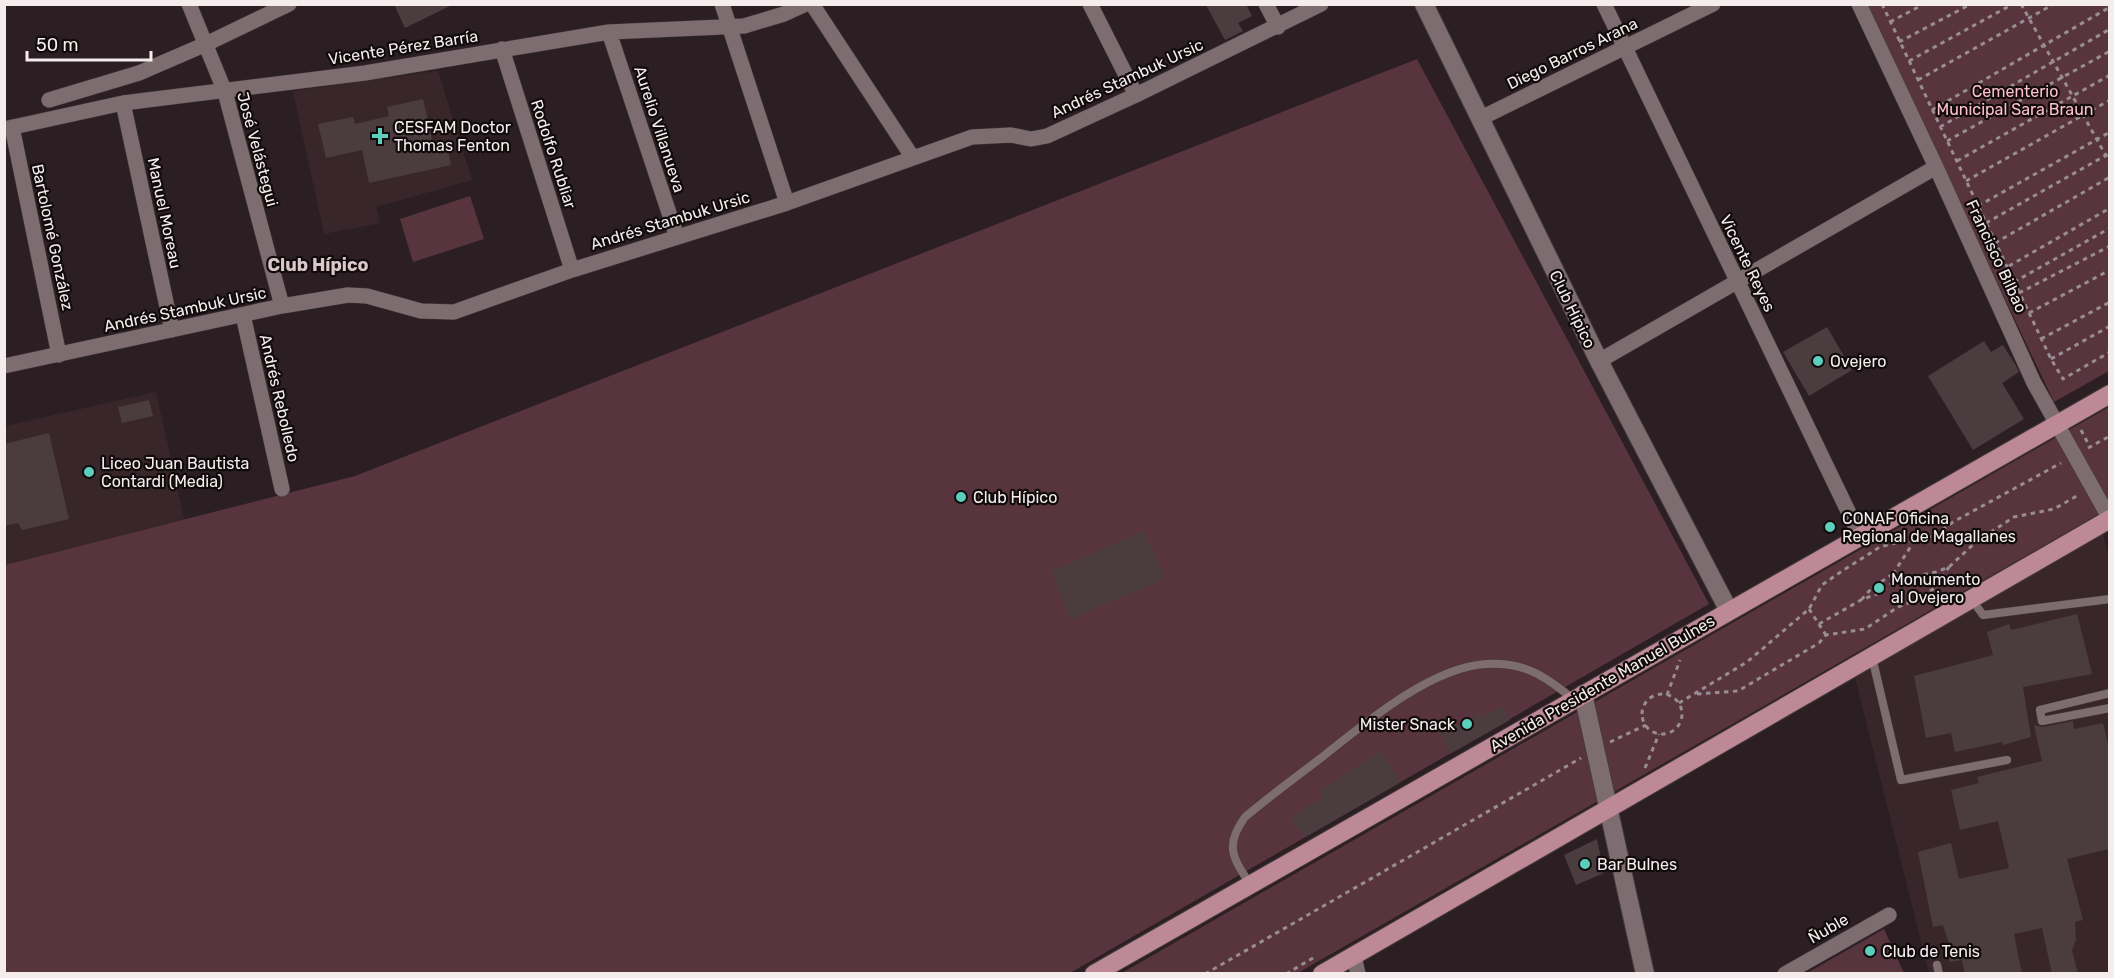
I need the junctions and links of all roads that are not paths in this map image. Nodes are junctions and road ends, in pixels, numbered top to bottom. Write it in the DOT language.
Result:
graph roads {
  1 [pos="189,4"];
  2 [pos="289,4"];
  3 [pos="722,4"];
  4 [pos="806,4"];
  5 [pos="812,4"];
  6 [pos="1090,4"];
  7 [pos="1266,4"];
  8 [pos="1321,4"];
  9 [pos="1424,4"];
  10 [pos="1604,4"];
  11 [pos="1713,4"];
  12 [pos="1859,4"];
  13 [pos="728,26"];
  14 [pos="1278,27"];
  15 [pos="609,32"];
  16 [pos="206,44"];
  17 [pos="1624,48"];
  18 [pos="502,49"];
  19 [pos="225,92"];
  20 [pos="1136,95"];
  21 [pos="49,100"];
  22 [pos="123,103"];
  23 [pos="1479,119"];
  24 [pos="8,128"];
  25 [pos="913,158"];
  26 [pos="1936,167"];
  27 [pos="787,203"];
  28 [pos="677,237"];
  29 [pos="572,270"];
  30 [pos="1737,281"];
  31 [pos="282,306"];
  32 [pos="243,315"];
  33 [pos="172,330"];
  34 [pos="58,355"];
  35 [pos="1599,361"];
  36 [pos="4,366"];
  37 [pos="2109,394"];
  38 [pos="2056,424"];
  39 [pos="282,489"];
  40 [pos="2109,519"];
  41 [pos="1860,536"];
  42 [pos="1972,598"];
  43 [pos="2109,598"];
  44 [pos="1729,610"];
  45 [pos="1872,656"];
  46 [pos="2109,693"];
  47 [pos="1579,697"];
  48 [pos="2109,708"];
  49 [pos="2007,760"];
  50 [pos="1609,808"];
  51 [pos="1250,884"];
  52 [pos="1889,915"];
  53 [pos="1356,964"];
  54 [pos="1094,974"];
  55 [pos="1322,974"];
  56 [pos="1645,974"];
  57 [pos="1785,974"];
  1 -- 16 [label="street, José Velástegui"];
  2 -- 16 [label="street"];
  3 -- 13 [label="street"];
  4 -- 13 [label="street, Vicente Pérez Barría"];
  5 -- 25 [label="street"];
  6 -- 20 [label="street"];
  7 -- 14 [label="street"];
  8 -- 14 [label="street, Andrés Stambuk Ursic"];
  9 -- 23 [label="street, Club Hípico"];
  10 -- 17 [label="street, Vicente Reyes"];
  11 -- 17 [label="street, Diego Barros Arana"];
  12 -- 26 [label="street, Francisco Bilbao"];
  13 -- 15 [label="street, Vicente Pérez Barría"];
  13 -- 27 [label="street"];
  14 -- 20 [label="street, Andrés Stambuk Ursic"];
  15 -- 18 [label="street, Vicente Pérez Barría"];
  15 -- 28 [label="street, Aurelio Villanueva"];
  16 -- 19 [label="street, José Velástegui"];
  16 -- 21 [label="street"];
  17 -- 23 [label="street, Diego Barros Arana"];
  17 -- 30 [label="street, Vicente Reyes"];
  18 -- 19 [label="street, Vicente Pérez Barría"];
  18 -- 29 [label="street, Rodolfo Rubliar"];
  19 -- 22 [label="street, Vicente Pérez Barría"];
  19 -- 31 [label="street, José Velástegui"];
  20 -- 25 [label="street, Andrés Stambuk Ursic"];
  22 -- 24 [label="street, Vicente Pérez Barría"];
  22 -- 33 [label="street, Manuel Moreau"];
  23 -- 35 [label="street, Club Hípico"];
  24 -- 34 [label="street, Bartolomé González"];
  25 -- 27 [label="street, Andrés Stambuk Ursic"];
  26 -- 30 [label="street"];
  26 -- 38 [label="street, Francisco Bilbao"];
  27 -- 28 [label="street, Andrés Stambuk Ursic"];
  28 -- 29 [label="street, Andrés Stambuk Ursic"];
  29 -- 31 [label="street, Andrés Stambuk Ursic"];
  30 -- 35 [label="street"];
  30 -- 41 [label="street, Vicente Reyes"];
  31 -- 32 [label="street, Andrés Stambuk Ursic"];
  32 -- 33 [label="street, Andrés Stambuk Ursic"];
  32 -- 39 [label="street, Andrés Rebolledo"];
  33 -- 34 [label="street, Andrés Stambuk Ursic"];
  34 -- 36 [label="street, Andrés Stambuk Ursic"];
  35 -- 44 [label="street, Club Hípico"];
  37 -- 38 [label="main road, Avenida Presidente Manuel Bulnes"];
  38 -- 40 [label="street, Francisco Bilbao"];
  38 -- 41 [label="main road, Avenida Presidente Manuel Bulnes"];
  40 -- 42 [label="main road"];
  41 -- 44 [label="main road, Avenida Presidente Manuel Bulnes"];
  42 -- 43 [label="lane"];
  42 -- 45 [label="main road"];
  44 -- 47 [label="main road, Avenida Presidente Manuel Bulnes"];
  45 -- 49 [label="lane"];
  45 -- 50 [label="main road"];
  46 -- 48 [label="lane"];
  47 -- 50 [label="street"];
  47 -- 51 [label="main road, Avenida Presidente Manuel Bulnes"];
  47 -- 51 [label="lane"];
  50 -- 53 [label="main road"];
  50 -- 56 [label="street"];
  51 -- 54 [label="main road, Avenida Presidente Manuel Bulnes"];
  52 -- 57 [label="street, Ñuble"];
  53 -- 55 [label="main road"];
}
